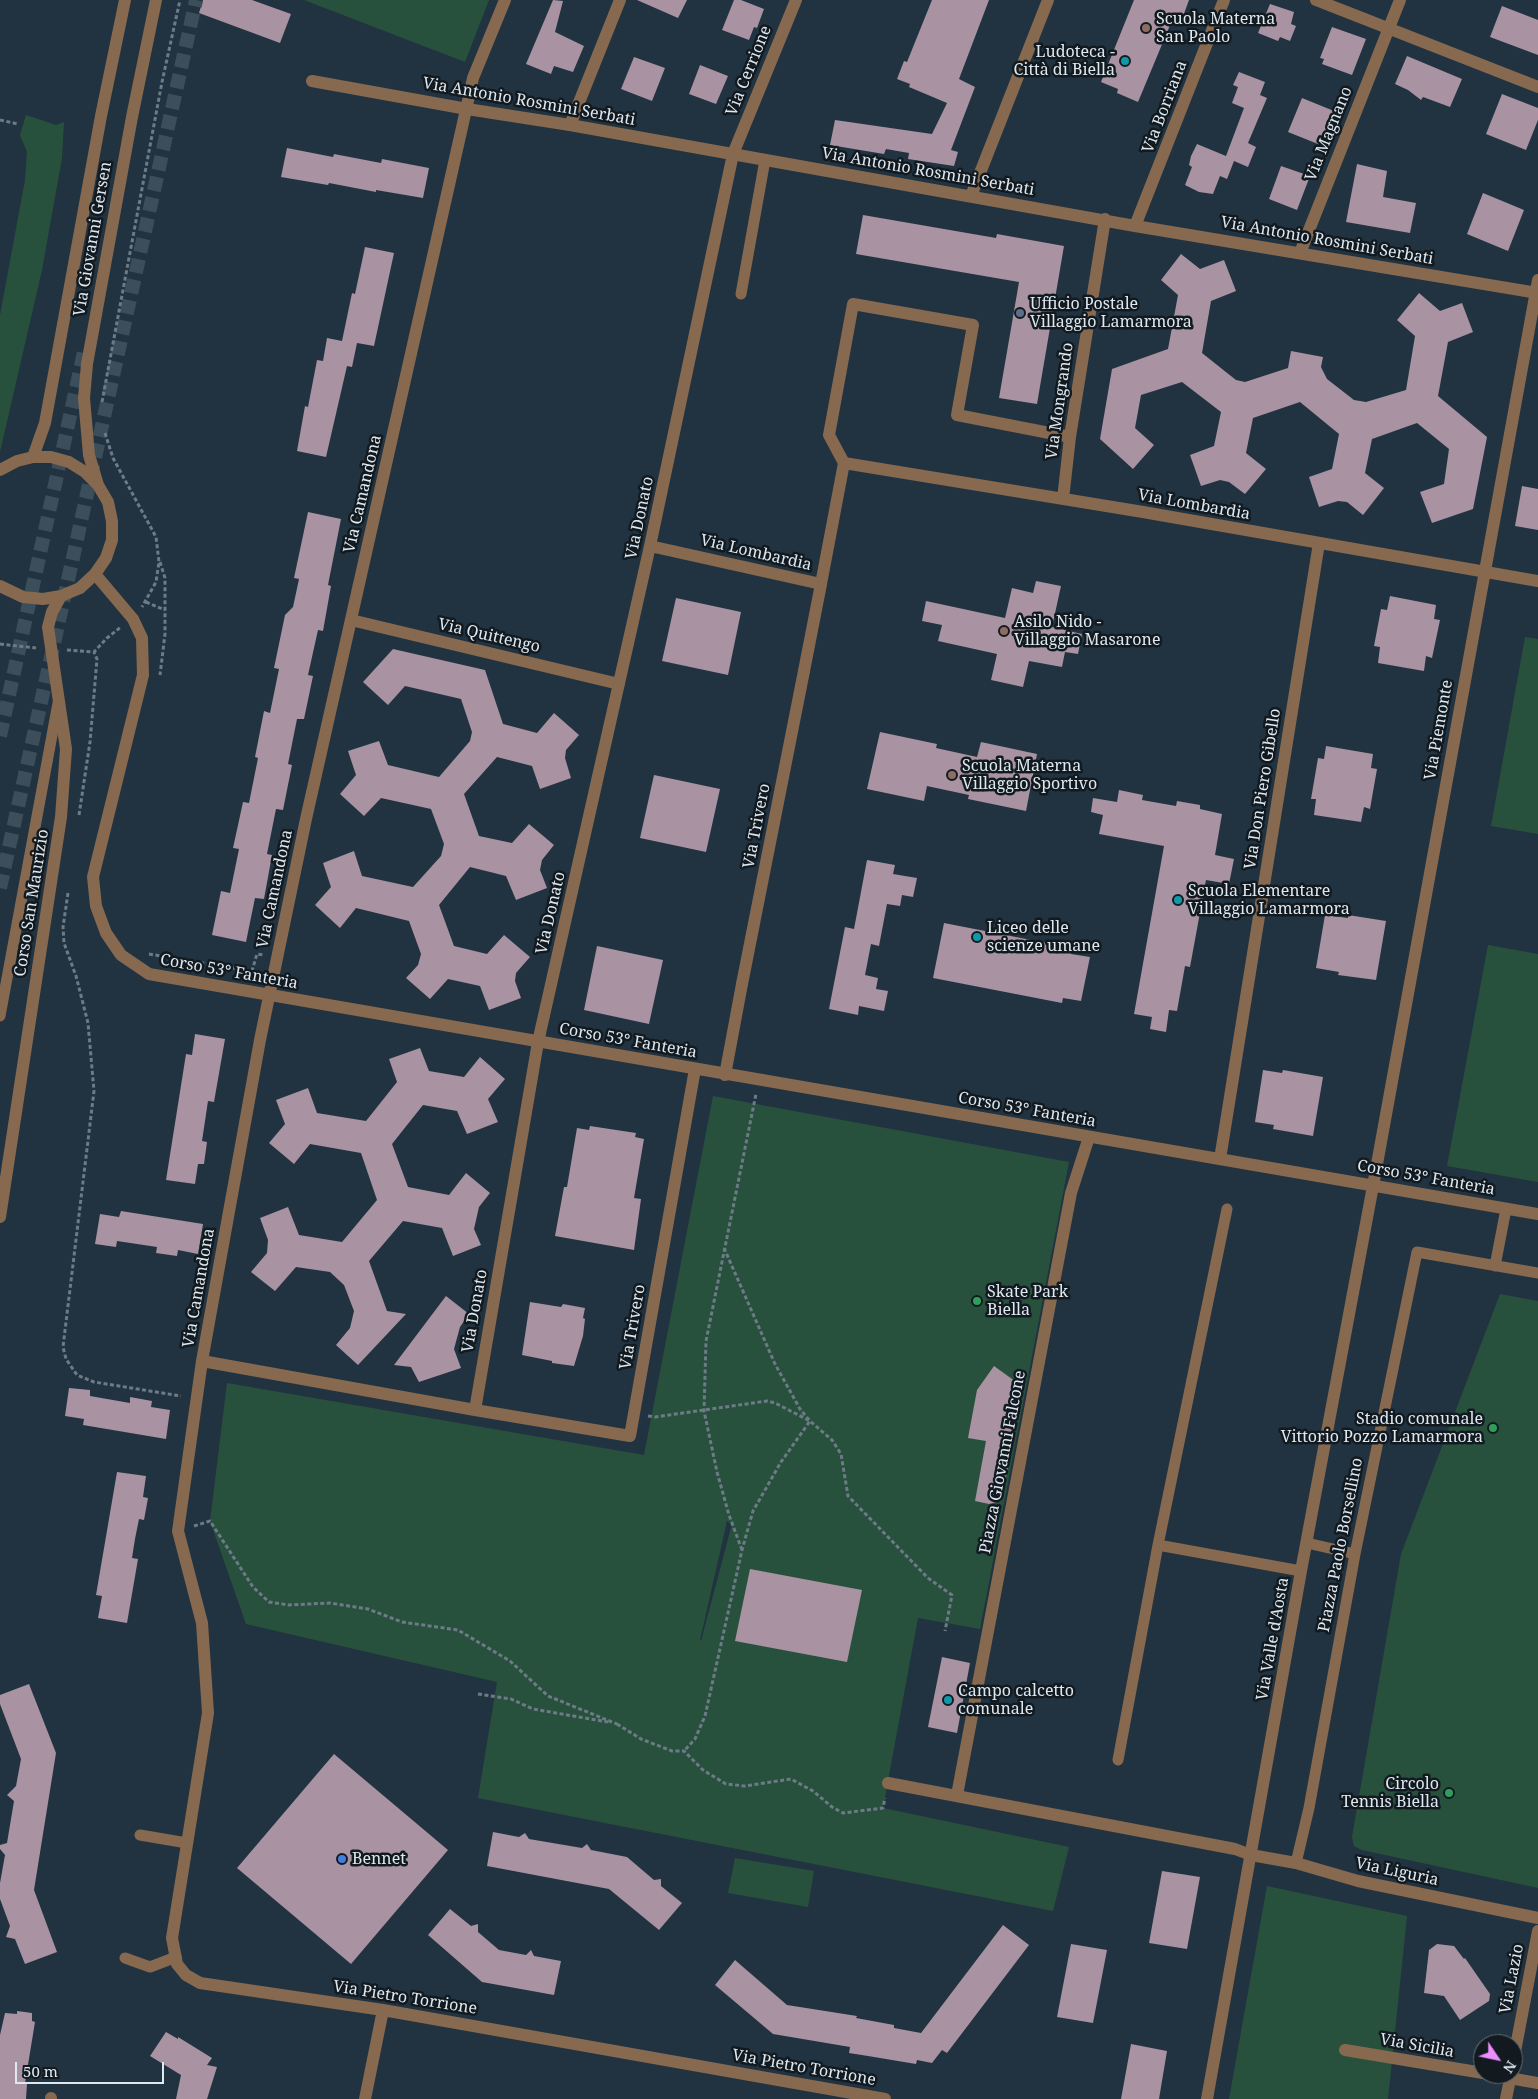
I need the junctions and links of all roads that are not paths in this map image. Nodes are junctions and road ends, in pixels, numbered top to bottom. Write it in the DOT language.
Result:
graph roads {
  1 [pos="126,0"];
  2 [pos="156,0"];
  3 [pos="505,0"];
  4 [pos="620,0"];
  5 [pos="796,0"];
  6 [pos="1048,0"];
  7 [pos="1224,0"];
  8 [pos="1316,0"];
  9 [pos="1400,0"];
  10 [pos="1389,28"];
  11 [pos="312,81"];
  12 [pos="1538,88"];
  13 [pos="467,109"];
  14 [pos="570,125"];
  15 [pos="733,154"];
  16 [pos="765,160"];
  17 [pos="971,196"];
  18 [pos="1104,219"];
  19 [pos="1136,226"];
  20 [pos="1300,253"];
  21 [pos="1537,289"];
  22 [pos="741,294"];
  23 [pos="1070,437"];
  24 [pos="33,457"];
  25 [pos="844,463"];
  26 [pos="0,470"];
  27 [pos="98,485"];
  28 [pos="1063,499"];
  29 [pos="1319,543"];
  30 [pos="650,546"];
  31 [pos="1484,572"];
  32 [pos="96,574"];
  33 [pos="1538,581"];
  34 [pos="821,584"];
  35 [pos="0,586"];
  36 [pos="62,596"];
  37 [pos="351,620"];
  38 [pos="619,684"];
  39 [pos="59,696"];
  40 [pos="269,996"];
  41 [pos="0,1016"];
  42 [pos="538,1042"];
  43 [pos="695,1069"];
  44 [pos="725,1074"];
  45 [pos="1089,1137"];
  46 [pos="1220,1159"];
  47 [pos="1373,1186"];
  48 [pos="1227,1209"];
  49 [pos="1506,1209"];
  50 [pos="1538,1214"];
  51 [pos="0,1217"];
  52 [pos="1495,1266"];
  53 [pos="1538,1273"];
  54 [pos="202,1360"];
  55 [pos="475,1410"];
  56 [pos="1306,1543"];
  57 [pos="1158,1545"];
  58 [pos="1355,1554"];
  59 [pos="1301,1571"];
  60 [pos="208,1713"];
  61 [pos="1118,1760"];
  62 [pos="888,1783"];
  63 [pos="957,1795"];
  64 [pos="140,1836"];
  65 [pos="187,1843"];
  66 [pos="1251,1854"];
  67 [pos="1296,1863"];
  68 [pos="1538,1918"];
  69 [pos="1538,1931"];
  70 [pos="176,1957"];
  71 [pos="125,1958"];
  72 [pos="383,2010"];
  73 [pos="1518,2034"];
  74 [pos="1345,2050"];
  75 [pos="1473,2071"];
  76 [pos="1523,2079"];
  77 [pos="1538,2082"];
  78 [pos="1509,2084"];
  79 [pos="365,2099"];
  80 [pos="885,2099"];
  81 [pos="1207,2099"];
  82 [pos="1506,2099"];
  1 -- 24 [label="street, Via Giovanni Gersen"];
  2 -- 27 [label="street, Via Giovanni Gersen"];
  3 -- 13 [label="street, Via Camandona"];
  4 -- 14 [label="street"];
  5 -- 15 [label="street, Via Cerrione"];
  6 -- 17 [label="street"];
  7 -- 19 [label="street, Via Borriana"];
  8 -- 10 [label="street"];
  9 -- 10 [label="street, Via Magnano"];
  10 -- 12 [label="street"];
  10 -- 20 [label="street, Via Magnano"];
  11 -- 13 [label="street, Via Antonio Rosmini Serbati"];
  13 -- 14 [label="street, Via Antonio Rosmini Serbati"];
  13 -- 37 [label="street, Via Camandona"];
  14 -- 15 [label="street, Via Antonio Rosmini Serbati"];
  15 -- 16 [label="street, Via Antonio Rosmini Serbati"];
  15 -- 30 [label="street, Via Donato"];
  16 -- 17 [label="street, Via Antonio Rosmini Serbati"];
  16 -- 22 [label="lane"];
  17 -- 18 [label="street, Via Antonio Rosmini Serbati"];
  18 -- 19 [label="street, Via Antonio Rosmini Serbati"];
  18 -- 23 [label="street, Via Mongrando"];
  19 -- 20 [label="street, Via Antonio Rosmini Serbati"];
  20 -- 21 [label="street, Via Antonio Rosmini Serbati"];
  21 -- 31 [label="street, Via Piemonte"];
  23 -- 25 [label="street"];
  23 -- 28 [label="street, Via Mongrando"];
  24 -- 26 [label="street"];
  24 -- 27 [label="street"];
  25 -- 28 [label="street, Via Lombardia"];
  25 -- 34 [label="street, Via Lombardia"];
  27 -- 32 [label="street"];
  28 -- 29 [label="street, Via Lombardia"];
  29 -- 31 [label="street, Via Lombardia"];
  29 -- 46 [label="street, Via Don Piero Gibello"];
  30 -- 34 [label="street, Via Lombardia"];
  30 -- 38 [label="street, Via Donato"];
  31 -- 33 [label="street, Via Lombardia"];
  31 -- 47 [label="street, Via Piemonte"];
  32 -- 36 [label="street"];
  32 -- 40 [label="street, Corso 53° Fanteria"];
  34 -- 44 [label="street, Via Trivero"];
  35 -- 36 [label="street"];
  36 -- 39 [label="street, Corso San Maurizio"];
  37 -- 38 [label="street, Via Quittengo"];
  37 -- 40 [label="street, Via Camandona"];
  38 -- 42 [label="street, Via Donato"];
  39 -- 41 [label="lane"];
  39 -- 51 [label="street, Corso San Maurizio"];
  40 -- 42 [label="street, Corso 53° Fanteria"];
  40 -- 54 [label="street, Via Camandona"];
  42 -- 43 [label="street, Corso 53° Fanteria"];
  42 -- 55 [label="street, Via Donato"];
  43 -- 44 [label="street, Corso 53° Fanteria"];
  43 -- 55 [label="street, Via Trivero"];
  44 -- 45 [label="street, Corso 53° Fanteria"];
  45 -- 46 [label="street, Corso 53° Fanteria"];
  45 -- 63 [label="street, Piazza Giovanni Falcone"];
  46 -- 47 [label="street, Corso 53° Fanteria"];
  47 -- 49 [label="street, Corso 53° Fanteria"];
  47 -- 56 [label="street, Via Valle d'Aosta"];
  48 -- 57 [label="lane"];
  49 -- 50 [label="street, Corso 53° Fanteria"];
  49 -- 52 [label="lane"];
  52 -- 53 [label="lane, Piazza Paolo Borsellino"];
  52 -- 58 [label="lane, Piazza Paolo Borsellino"];
  54 -- 55 [label="street"];
  54 -- 60 [label="street, Via Camandona"];
  56 -- 58 [label="lane"];
  56 -- 59 [label="street, Via Valle d'Aosta"];
  57 -- 59 [label="lane"];
  57 -- 61 [label="lane"];
  58 -- 67 [label="lane, Piazza Paolo Borsellino"];
  59 -- 66 [label="street, Via Valle d'Aosta"];
  60 -- 65 [label="street, Via Pietro Torrione"];
  62 -- 63 [label="street"];
  63 -- 66 [label="street"];
  64 -- 65 [label="lane"];
  65 -- 70 [label="street, Via Pietro Torrione"];
  66 -- 67 [label="street, Via Liguria"];
  66 -- 81 [label="street, Via Valle d'Aosta"];
  67 -- 68 [label="street, Via Liguria"];
  69 -- 73 [label="street, Via Lazio"];
  70 -- 71 [label="lane"];
  70 -- 72 [label="street, Via Pietro Torrione"];
  72 -- 79 [label="street"];
  72 -- 80 [label="street, Via Pietro Torrione"];
  74 -- 75 [label="street, Via Sicilia"];
  76 -- 77 [label="street"];
  78 -- 82 [label="street"];
}
